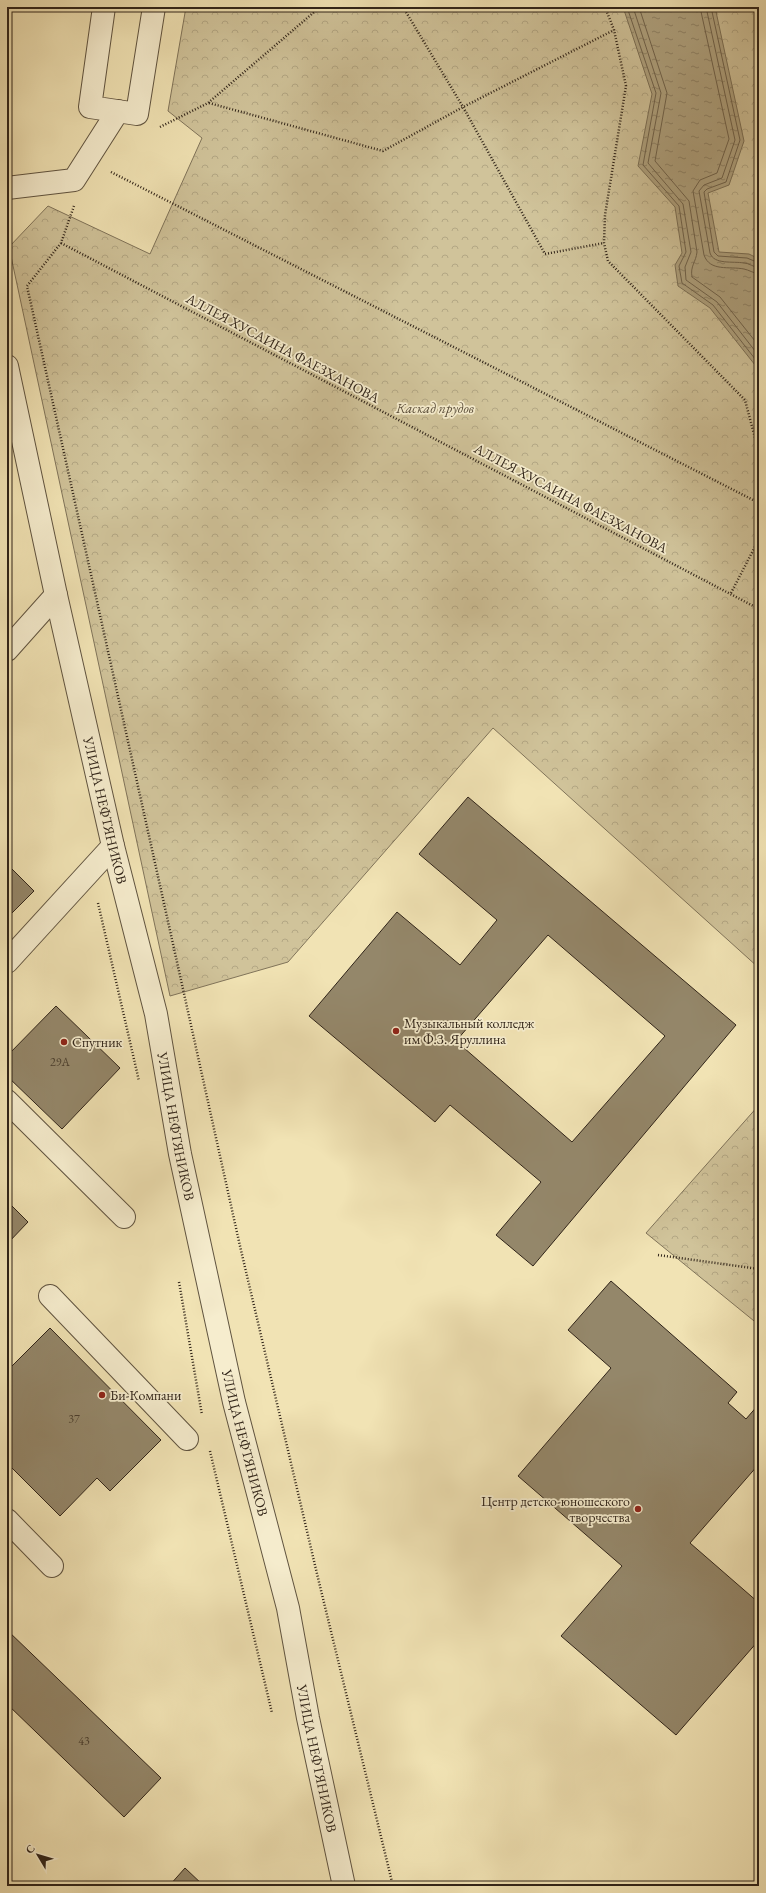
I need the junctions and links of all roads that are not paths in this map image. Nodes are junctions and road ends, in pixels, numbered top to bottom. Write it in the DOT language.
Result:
graph roads {
  1 [pos="104,7"];
  2 [pos="154,7"];
  3 [pos="118,112"];
  4 [pos="7,188"];
  5 [pos="7,366"];
  6 [pos="56,595"];
  7 [pos="7,650"];
  8 [pos="114,846"];
  9 [pos="7,962"];
  10 [pos="7,1101"];
  11 [pos="124,1217"];
  12 [pos="50,1296"];
  13 [pos="187,1439"];
  14 [pos="7,1520"];
  15 [pos="52,1566"];
  16 [pos="344,1886"];
  1 -- 3 [label="street"];
  2 -- 3 [label="street"];
  3 -- 4 [label="street"];
  5 -- 6 [label="street, УЛИЦА НЕФТЯНИКОВ"];
  6 -- 7 [label="street"];
  6 -- 8 [label="street, УЛИЦА НЕФТЯНИКОВ"];
  8 -- 9 [label="street"];
  8 -- 16 [label="street, УЛИЦА НЕФТЯНИКОВ"];
  10 -- 11 [label="street"];
  12 -- 13 [label="street"];
  14 -- 15 [label="street"];
}
